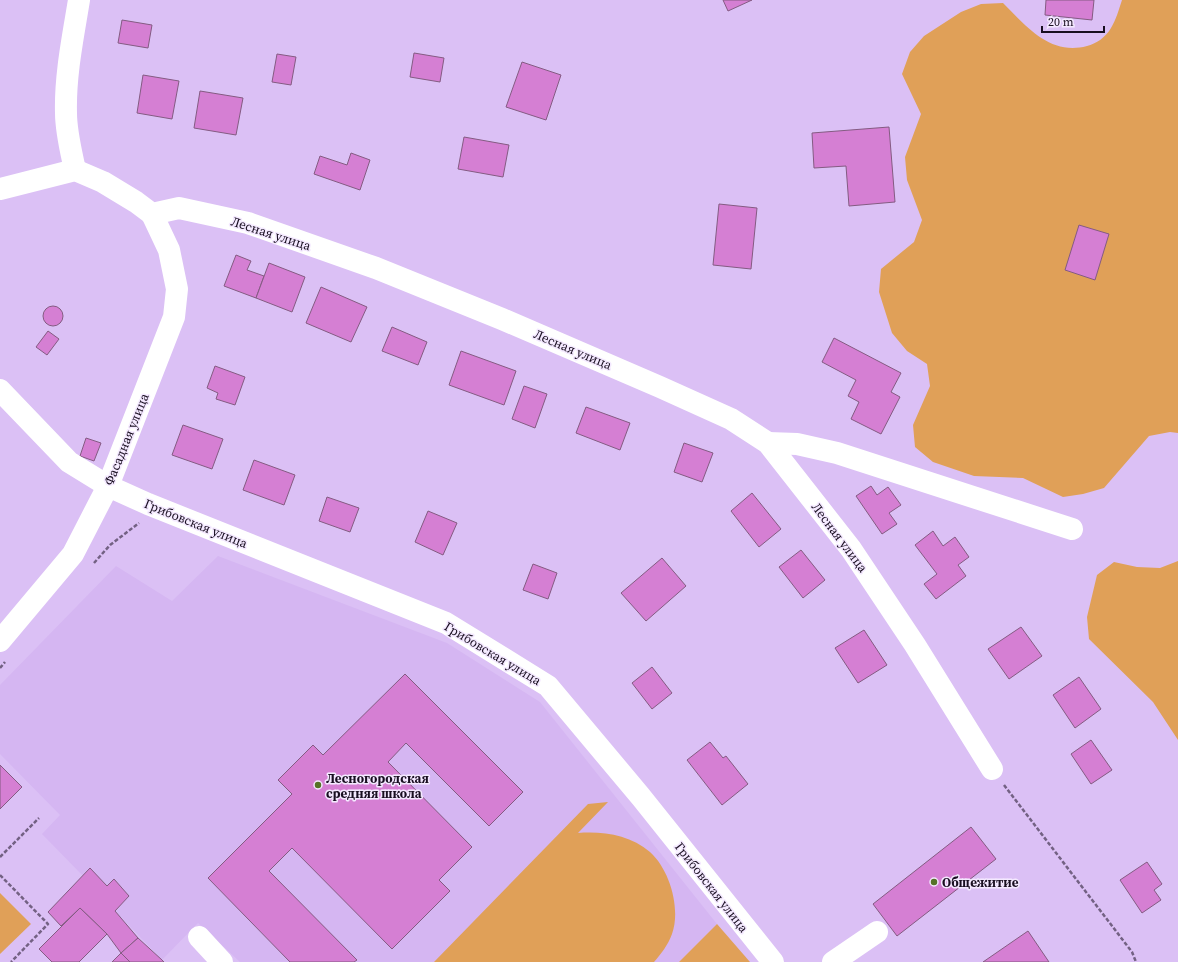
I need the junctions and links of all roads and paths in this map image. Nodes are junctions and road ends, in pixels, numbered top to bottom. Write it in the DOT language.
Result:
graph roads {
  1 [pos="79,0"];
  2 [pos="75,170"];
  3 [pos="0,189"];
  4 [pos="152,214"];
  5 [pos="0,390"];
  6 [pos="768,443"];
  7 [pos="108,486"];
  8 [pos="1072,529"];
  9 [pos="0,641"];
  10 [pos="992,769"];
  11 [pos="39,818"];
  12 [pos="0,857"];
  13 [pos="0,875"];
  14 [pos="877,932"];
  15 [pos="199,937"];
  16 [pos="11,962"];
  17 [pos="222,962"];
  18 [pos="773,962"];
  19 [pos="833,962"];
  20 [pos="1136,962"];
  1 -- 2 [label="street"];
  2 -- 3 [label="street"];
  2 -- 4 [label="street"];
  4 -- 6 [label="street, Лесная улица"];
  4 -- 7 [label="street, Фасадная улица"];
  5 -- 7 [label="street, Грибовская улица"];
  6 -- 8 [label="street"];
  6 -- 10 [label="street, Лесная улица"];
  7 -- 9 [label="street, Фасадная улица"];
  7 -- 18 [label="street, Грибовская улица"];
  10 -- 20 [label="path"];
  11 -- 12 [label="path"];
  13 -- 16 [label="path"];
  14 -- 19 [label="street"];
  15 -- 17 [label="street"];
}
